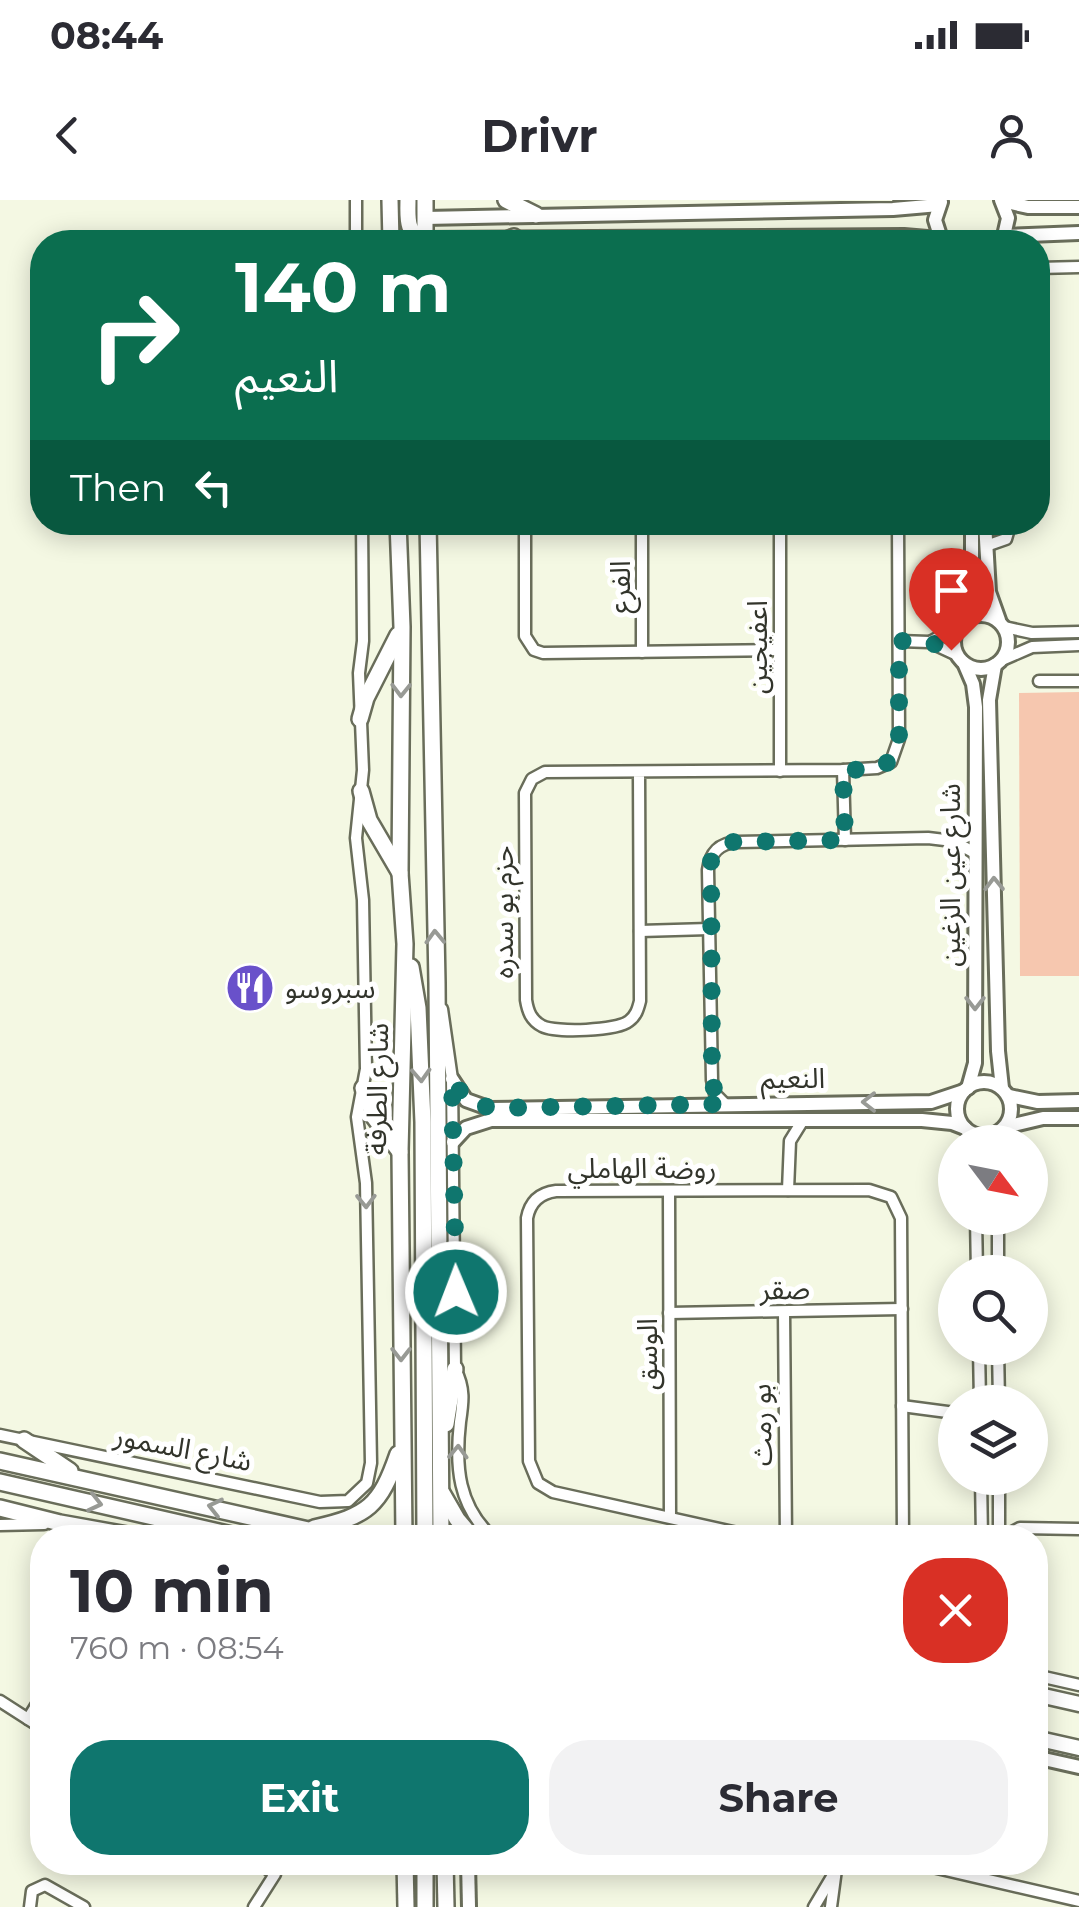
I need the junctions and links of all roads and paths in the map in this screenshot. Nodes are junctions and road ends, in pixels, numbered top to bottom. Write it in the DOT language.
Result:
graph roads {
  1 [pos="356,200"];
  2 [pos="390,200"];
  3 [pos="408,200"];
  4 [pos="425,200"];
  5 [pos="506,200"];
  6 [pos="1002,201"];
  7 [pos="941,202"];
  8 [pos="1054,204"];
  9 [pos="1079,207"];
  10 [pos="536,215"];
  11 [pos="417,219"];
  12 [pos="356,230"];
  13 [pos="391,230"];
  14 [pos="403,230"];
  15 [pos="414,230"];
  16 [pos="938,230"];
  17 [pos="1005,230"];
  18 [pos="1079,233"];
  19 [pos="1050,235"];
  20 [pos="1079,267"];
  21 [pos="1050,268"];
  22 [pos="362,535"];
  23 [pos="398,535"];
  24 [pos="427,535"];
  25 [pos="525,535"];
  26 [pos="642,535"];
  27 [pos="780,535"];
  28 [pos="898,535"];
  29 [pos="972,535"];
  30 [pos="986,535"];
  31 [pos="1007,535"];
  32 [pos="986,546"];
  33 [pos="1079,622"];
  34 [pos="963,623"];
  35 [pos="1002,624"];
  36 [pos="402,626"];
  37 [pos="1074,632"];
  38 [pos="899,641"];
  39 [pos="929,642"];
  40 [pos="1079,645"];
  41 [pos="780,650"];
  42 [pos="642,652"];
  43 [pos="961,659"];
  44 [pos="998,662"];
  45 [pos="1039,682"];
  46 [pos="1079,682"];
  47 [pos="360,719"];
  48 [pos="843,770"];
  49 [pos="780,771"];
  50 [pos="639,772"];
  51 [pos="362,791"];
  52 [pos="845,840"];
  53 [pos="975,853"];
  54 [pos="400,873"];
  55 [pos="709,929"];
  56 [pos="640,931"];
  57 [pos="405,944"];
  58 [pos="437,984"];
  59 [pos="452,1079"];
  60 [pos="364,1088"];
  61 [pos="966,1089"];
  62 [pos="1006,1092"];
  63 [pos="1079,1101"];
  64 [pos="725,1104"];
  65 [pos="1079,1118"];
  66 [pos="774,1120"];
  67 [pos="804,1120"];
  68 [pos="943,1125"];
  69 [pos="964,1125"];
  70 [pos="1006,1125"];
  71 [pos="1023,1125"];
  72 [pos="790,1141"];
  73 [pos="453,1142"];
  74 [pos="400,1152"];
  75 [pos="788,1190"];
  76 [pos="669,1192"];
  77 [pos="902,1309"];
  78 [pos="784,1312"];
  79 [pos="670,1314"];
  80 [pos="455,1369"];
  81 [pos="902,1406"];
  82 [pos="938,1410"];
  83 [pos="0,1435"];
  84 [pos="24,1440"];
  85 [pos="441,1443"];
  86 [pos="401,1445"];
  87 [pos="0,1461"];
  88 [pos="77,1476"];
  89 [pos="0,1482"];
  90 [pos="440,1489"];
  91 [pos="981,1495"];
  92 [pos="999,1495"];
  93 [pos="356,1497"];
  94 [pos="0,1508"];
  95 [pos="999,1516"];
  96 [pos="670,1517"];
  97 [pos="60,1523"];
  98 [pos="0,1525"];
  99 [pos="71,1525"];
  100 [pos="188,1525"];
  101 [pos="297,1525"];
  102 [pos="324,1525"];
  103 [pos="404,1525"];
  104 [pos="425,1525"];
  105 [pos="441,1525"];
  106 [pos="467,1525"];
  107 [pos="479,1525"];
  108 [pos="704,1525"];
  109 [pos="786,1525"];
  110 [pos="903,1525"];
  111 [pos="982,1525"];
  112 [pos="999,1525"];
  113 [pos="1015,1525"];
  114 [pos="1048,1528"];
  115 [pos="1079,1529"];
  116 [pos="1048,1678"];
  117 [pos="1079,1685"];
  118 [pos="1048,1697"];
  119 [pos="0,1701"];
  120 [pos="1079,1704"];
  121 [pos="30,1715"];
  122 [pos="28,1718"];
  123 [pos="1048,1741"];
  124 [pos="1079,1748"];
  125 [pos="1048,1760"];
  126 [pos="1079,1767"];
  127 [pos="273,1875"];
  128 [pos="405,1875"];
  129 [pos="425,1875"];
  130 [pos="445,1875"];
  131 [pos="468,1875"];
  132 [pos="832,1875"];
  133 [pos="836,1875"];
  134 [pos="968,1875"];
  135 [pos="1079,1900"];
  136 [pos="30,1907"];
  137 [pos="84,1907"];
  138 [pos="254,1907"];
  139 [pos="406,1907"];
  140 [pos="425,1907"];
  141 [pos="446,1907"];
  142 [pos="469,1907"];
  143 [pos="814,1907"];
  144 [pos="831,1907"];
  1 -- 12 [label="street"];
  2 -- 13 [label="main road"];
  3 -- 11 [label="main road"];
  4 -- 11 [label="main road"];
  5 -- 10 [label="main road"];
  6 -- 8 [label="street"];
  6 -- 17 [label="street"];
  7 -- 10 [label="street"];
  7 -- 16 [label="street"];
  8 -- 9 [label="street"];
  10 -- 11 [label="street"];
  11 -- 14 [label="main road"];
  11 -- 15 [label="main road"];
  18 -- 19 [label="street"];
  20 -- 21 [label="street"];
  22 -- 47 [label="street, شارع الطرفة"];
  23 -- 36 [label="main road, شارع الطرفة"];
  58 -- 24 [label="main road, one-way"];
  25 -- 42 [label="street"];
  26 -- 42 [label="street, الفرع"];
  27 -- 41 [label="street, اعفيجين"];
  28 -- 38 [label="street, حزم بو سدره"];
  29 -- 34 [label="street"];
  30 -- 32 [label="street"];
  31 -- 32 [label="street"];
  32 -- 35 [label="street"];
  33 -- 37 [label="street"];
  34 -- 35 [label="street"];
  34 -- 39 [label="street"];
  34 -- 43 [label="street"];
  35 -- 37 [label="street"];
  35 -- 44 [label="street"];
  36 -- 47 [label="main road"];
  36 -- 54 [label="main road, شارع الطرفة, one-way"];
  38 -- 39 [label="street"];
  38 -- 48 [label="street, حزم بو سدره"];
  39 -- 43 [label="street"];
  40 -- 44 [label="street"];
  41 -- 42 [label="street"];
  41 -- 49 [label="street, اعفيجين"];
  43 -- 44 [label="street"];
  43 -- 53 [label="street, شارع عين الزغين"];
  62 -- 44 [label="street, شارع عين الزغين, one-way"];
  45 -- 46 [label="street"];
  47 -- 51 [label="street, شارع الطرفة"];
  48 -- 49 [label="street, حزم بو سدره"];
  48 -- 52 [label="street"];
  49 -- 50 [label="street, حزم بو سدره"];
  50 -- 56 [label="street, حزم بو سدره"];
  50 -- 56 [label="street, حزم بو سدره"];
  51 -- 54 [label="main road"];
  51 -- 60 [label="street, شارع الطرفة"];
  52 -- 53 [label="street"];
  52 -- 55 [label="street"];
  53 -- 61 [label="street, شارع عين الزغين, one-way"];
  54 -- 57 [label="main road, شارع الطرفة"];
  55 -- 56 [label="street"];
  55 -- 64 [label="street"];
  57 -- 74 [label="main road, شارع الطرفة"];
  57 -- 104 [label="main road, one-way"];
  58 -- 59 [label="street"];
  58 -- 85 [label="main road"];
  59 -- 64 [label="street, النعيم"];
  59 -- 73 [label="street"];
  60 -- 74 [label="main road"];
  60 -- 93 [label="street, شارع الطرفة, one-way"];
  61 -- 62 [label="street"];
  61 -- 64 [label="street, النعيم, one-way"];
  61 -- 69 [label="street"];
  62 -- 63 [label="street"];
  62 -- 70 [label="street"];
  65 -- 71 [label="street"];
  66 -- 67 [label="street, النعيم"];
  66 -- 72 [label="street"];
  66 -- 73 [label="street, النعيم"];
  67 -- 68 [label="street, النعيم"];
  67 -- 72 [label="street"];
  72 -- 75 [label="street"];
  73 -- 80 [label="street"];
  74 -- 86 [label="main road, شارع الطرفة, one-way"];
  75 -- 76 [label="street, روضة الهاملي"];
  75 -- 77 [label="street, روضة الهاملي"];
  76 -- 79 [label="street, الوسق"];
  76 -- 96 [label="street, روضة الهاملي"];
  77 -- 78 [label="street, صقر"];
  77 -- 81 [label="street, روضة الهاملي"];
  78 -- 79 [label="street, صقر"];
  78 -- 109 [label="street, بو رمث"];
  79 -- 96 [label="street, الوسق"];
  80 -- 85 [label="main road"];
  107 -- 80 [label="street, one-way"];
  81 -- 82 [label="street"];
  81 -- 110 [label="street, روضة الهاملي"];
  83 -- 84 [label="street, شارع السمور"];
  84 -- 88 [label="main road"];
  84 -- 93 [label="street, شارع السمور"];
  85 -- 90 [label="main road"];
  86 -- 102 [label="main road"];
  86 -- 103 [label="main road, شارع الطرفة"];
  87 -- 88 [label="main road, شارع السمور"];
  101 -- 88 [label="main road, شارع السمور, one-way"];
  89 -- 100 [label="main road, one-way"];
  90 -- 105 [label="main road"];
  90 -- 106 [label="main road"];
  91 -- 111 [label="street"];
  92 -- 95 [label="street"];
  94 -- 97 [label="main road"];
  95 -- 112 [label="street"];
  95 -- 113 [label="street"];
  96 -- 108 [label="street, روضة الهاملي"];
  97 -- 98 [label="street"];
  97 -- 99 [label="main road"];
  114 -- 115 [label="street"];
  116 -- 117 [label="street"];
  118 -- 120 [label="main road"];
  119 -- 122 [label="street"];
  121 -- 122 [label="street"];
  123 -- 124 [label="main road"];
  125 -- 126 [label="street"];
  127 -- 138 [label="street"];
  128 -- 139 [label="main road"];
  129 -- 140 [label="main road"];
  130 -- 141 [label="main road"];
  131 -- 142 [label="street"];
  132 -- 143 [label="street"];
  133 -- 144 [label="street"];
  134 -- 135 [label="street"];
  136 -- 137 [label="street"];
}
